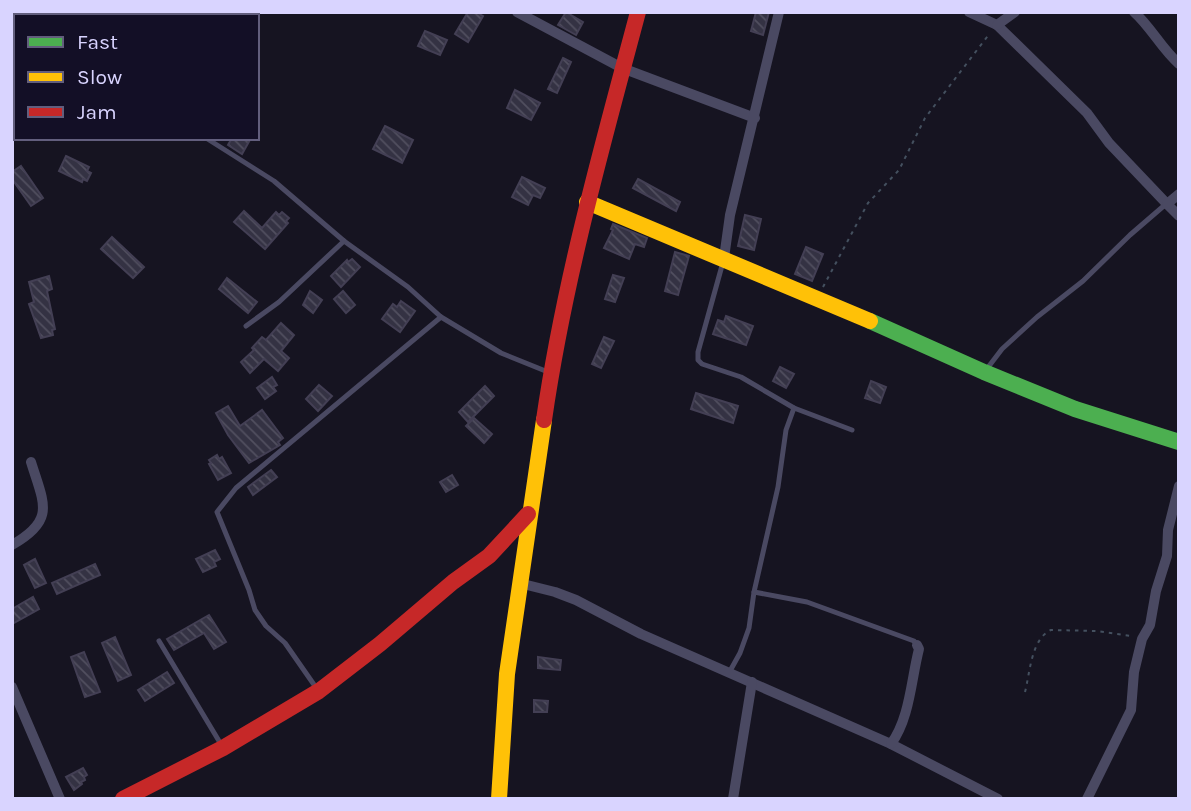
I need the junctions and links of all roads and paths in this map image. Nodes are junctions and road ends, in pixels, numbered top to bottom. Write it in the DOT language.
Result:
graph roads {
  1 [pos="517,12"];
  2 [pos="638,12"];
  3 [pos="779,12"];
  4 [pos="968,12"];
  5 [pos="1015,12"];
  6 [pos="1133,12"];
  7 [pos="997,25"];
  8 [pos="1179,64"];
  9 [pos="622,68"];
  10 [pos="755,118"];
  11 [pos="209,140"];
  12 [pos="1179,194"];
  13 [pos="586,202"];
  14 [pos="1167,204"];
  15 [pos="1179,216"];
  16 [pos="344,241"];
  17 [pos="724,258"];
  18 [pos="818,298"];
  19 [pos="442,317"];
  20 [pos="246,326"];
  21 [pos="984,372"];
  22 [pos="552,374"];
  23 [pos="794,408"];
  24 [pos="852,430"];
  25 [pos="1179,442"];
  26 [pos="31,462"];
  27 [pos="1179,486"];
  28 [pos="529,514"];
  29 [pos="12,545"];
  30 [pos="489,556"];
  31 [pos="522,565"];
  32 [pos="519,583"];
  33 [pos="754,592"];
  34 [pos="1142,639"];
  35 [pos="159,641"];
  36 [pos="917,645"];
  37 [pos="730,671"];
  38 [pos="752,681"];
  39 [pos="12,687"];
  40 [pos="319,691"];
  41 [pos="1025,692"];
  42 [pos="891,744"];
  43 [pos="223,748"];
  44 [pos="972,793"];
  45 [pos="61,799"];
  46 [pos="124,799"];
  47 [pos="499,799"];
  48 [pos="733,799"];
  49 [pos="998,799"];
  50 [pos="1087,799"];
  1 -- 9 [label="street"];
  2 -- 9 [label="street"];
  3 -- 10 [label="street"];
  4 -- 7 [label="street"];
  5 -- 7 [label="street"];
  6 -- 8 [label="street"];
  7 -- 14 [label="street"];
  7 -- 18 [label="path"];
  9 -- 10 [label="street"];
  9 -- 13 [label="street"];
  10 -- 17 [label="street"];
  11 -- 16 [label="lane"];
  12 -- 14 [label="street"];
  13 -- 17 [label="street"];
  13 -- 22 [label="street"];
  14 -- 15 [label="street"];
  14 -- 21 [label="lane"];
  16 -- 19 [label="lane"];
  16 -- 20 [label="lane"];
  17 -- 18 [label="street"];
  17 -- 23 [label="lane"];
  18 -- 21 [label="street"];
  19 -- 22 [label="lane"];
  19 -- 40 [label="lane"];
  21 -- 25 [label="street"];
  22 -- 28 [label="street"];
  23 -- 24 [label="lane"];
  23 -- 33 [label="lane"];
  26 -- 29 [label="street"];
  27 -- 34 [label="street"];
  28 -- 30 [label="street"];
  28 -- 31 [label="street"];
  30 -- 31 [label="street"];
  30 -- 40 [label="street"];
  31 -- 32 [label="street"];
  32 -- 37 [label="street"];
  32 -- 47 [label="street"];
  33 -- 36 [label="lane"];
  33 -- 37 [label="lane"];
  34 -- 41 [label="path"];
  34 -- 50 [label="street"];
  35 -- 43 [label="lane"];
  36 -- 42 [label="street"];
  37 -- 38 [label="street"];
  38 -- 42 [label="street"];
  38 -- 48 [label="street"];
  39 -- 45 [label="street"];
  40 -- 43 [label="street"];
  42 -- 44 [label="street"];
  43 -- 46 [label="street"];
  44 -- 49 [label="street"];
}
